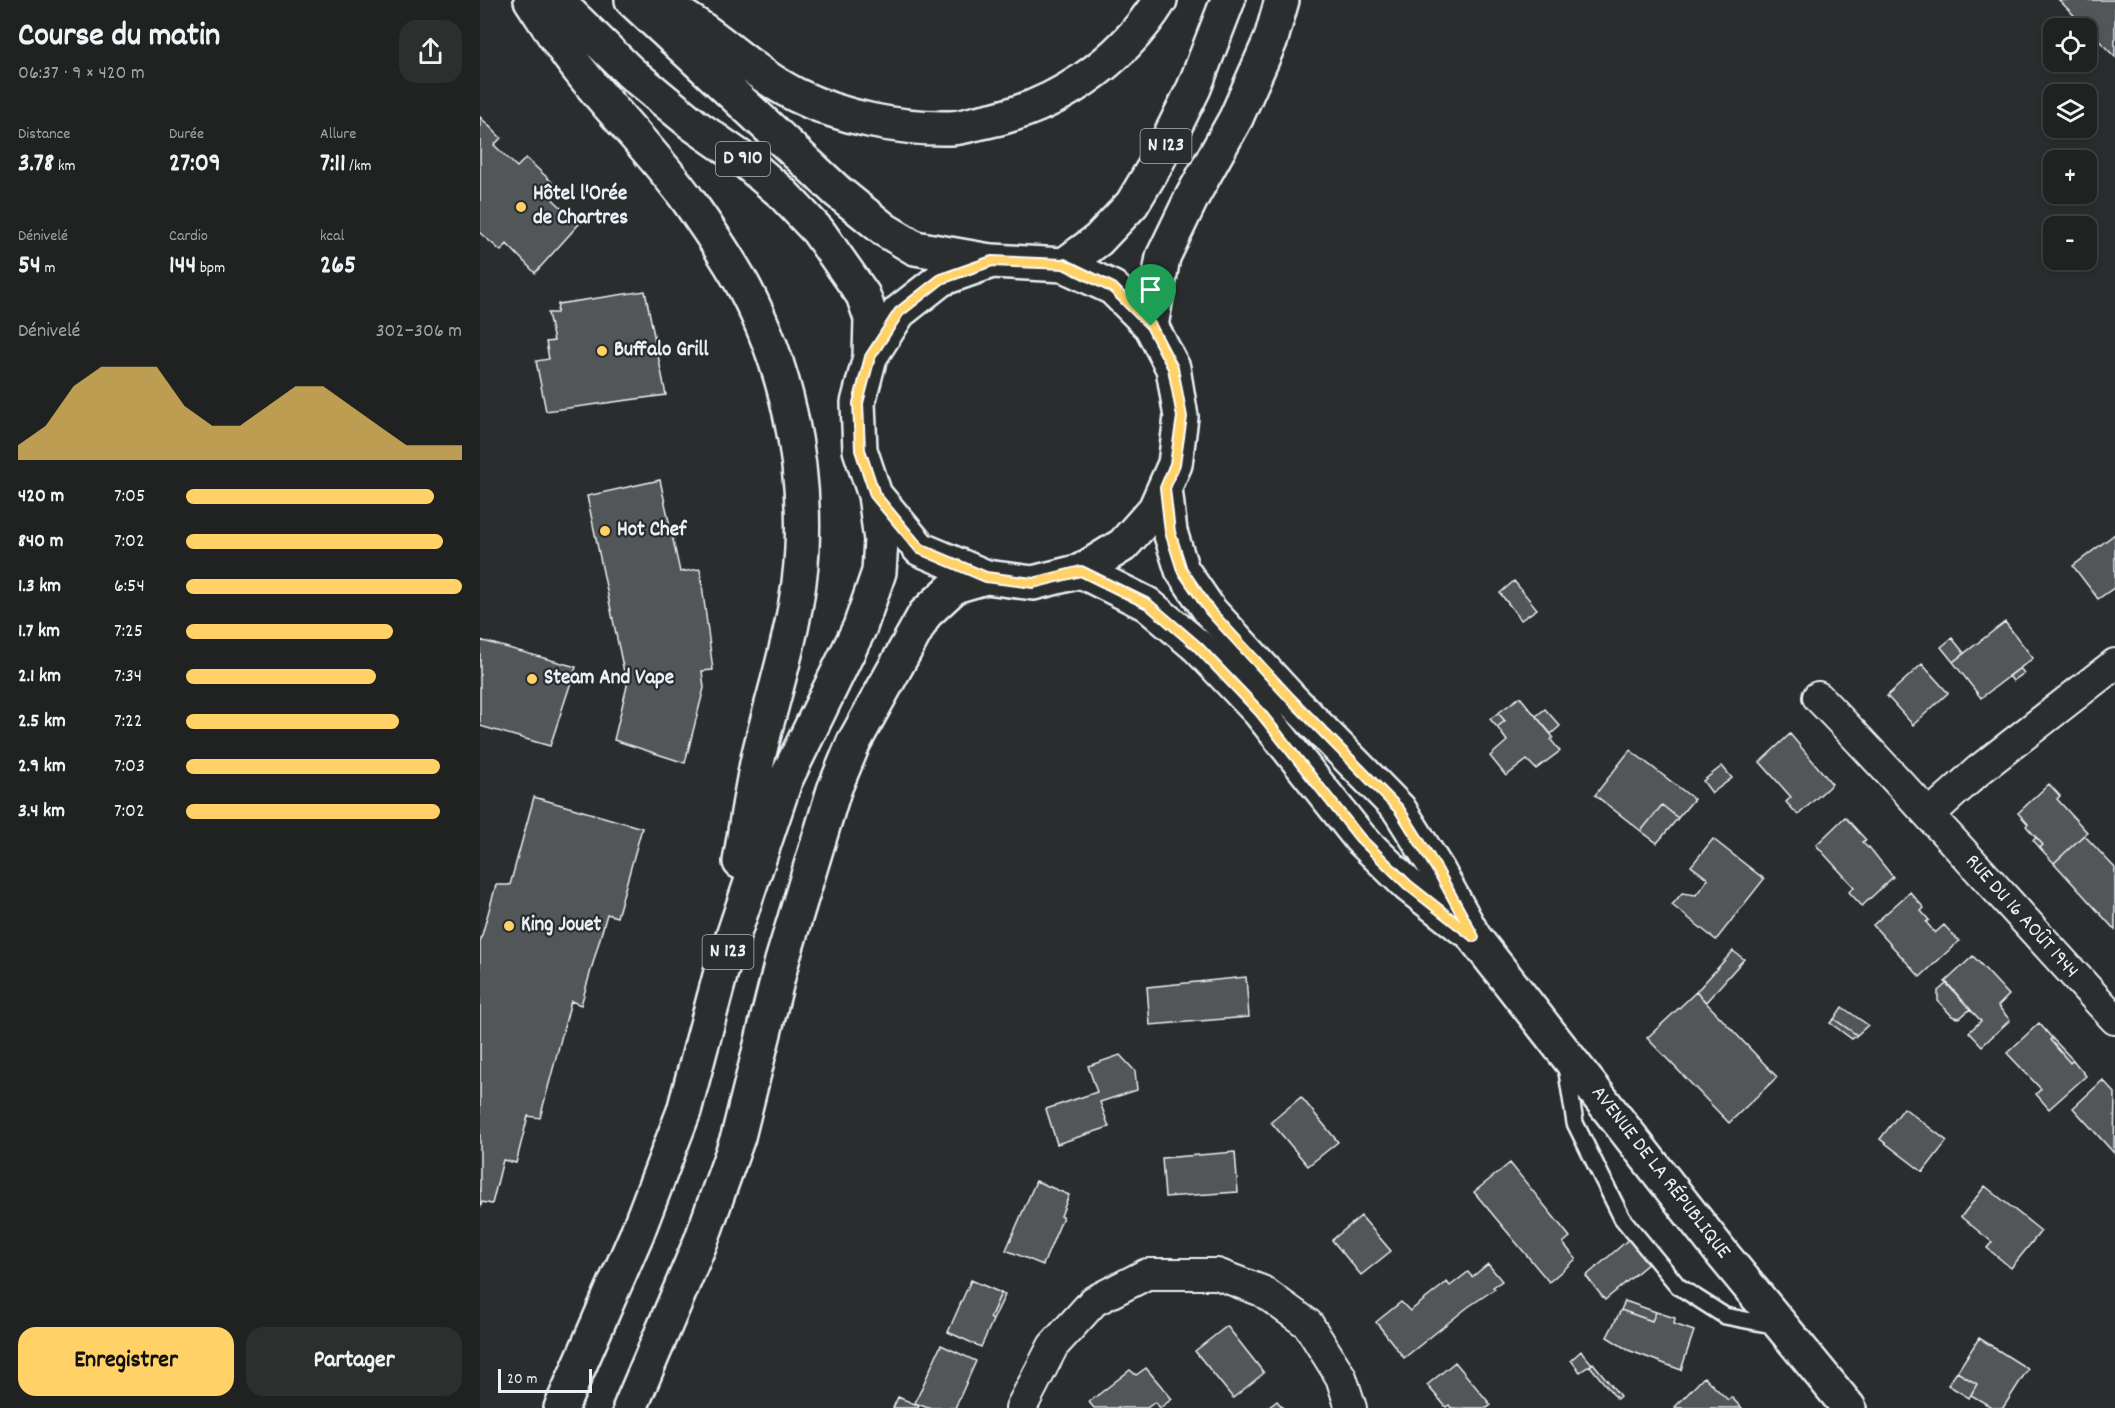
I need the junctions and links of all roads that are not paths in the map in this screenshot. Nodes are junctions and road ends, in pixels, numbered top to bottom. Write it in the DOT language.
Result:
graph roads {
  1 [pos="531,0"];
  2 [pos="556,0"];
  3 [pos="632,0"];
  4 [pos="657,0"];
  5 [pos="1160,0"];
  6 [pos="1228,0"];
  7 [pos="1282,0"];
  8 [pos="992,261"];
  9 [pos="1064,264"];
  10 [pos="1151,326"];
  11 [pos="870,357"];
  12 [pos="1165,488"];
  13 [pos="875,495"];
  14 [pos="1081,571"];
  15 [pos="986,577"];
  16 [pos="2115,664"];
  17 [pos="1818,697"];
  18 [pos="1930,814"];
  19 [pos="1474,937"];
  20 [pos="721,972"];
  21 [pos="2115,1019"];
  22 [pos="1564,1052"];
  23 [pos="1782,1326"];
  24 [pos="561,1408"];
  25 [pos="630,1408"];
  26 [pos="1021,1408"];
  27 [pos="1351,1408"];
  28 [pos="1849,1408"];
  1 -- 20 [label="main road"];
  2 -- 11 [label="main road, D 910"];
  3 -- 8 [label="main road, D 910"];
  4 -- 5 [label="main road"];
  6 -- 9 [label="main road, N 123"];
  7 -- 10 [label="main road, N 123"];
  8 -- 9 [label="main road, N 123"];
  8 -- 11 [label="main road, N 123"];
  9 -- 10 [label="main road, N 123"];
  10 -- 12 [label="main road, N 123"];
  11 -- 13 [label="main road, N 123"];
  12 -- 14 [label="main road, N 123"];
  12 -- 19 [label="main road, AVENUE DE LA RÉPUBLIQUE"];
  13 -- 15 [label="main road, N 123"];
  13 -- 20 [label="main road, N 123"];
  14 -- 15 [label="main road, N 123"];
  14 -- 19 [label="main road, AVENUE DE LA RÉPUBLIQUE"];
  15 -- 25 [label="main road, N 123"];
  16 -- 18 [label="street"];
  17 -- 18 [label="street, RUE DU 16 AOÛT 1944"];
  18 -- 21 [label="street, RUE DU 16 AOÛT 1944"];
  19 -- 22 [label="main road, AVENUE DE LA RÉPUBLIQUE"];
  20 -- 24 [label="main road, N 123"];
  22 -- 23 [label="main road, AVENUE DE LA RÉPUBLIQUE"];
  22 -- 23 [label="lane"];
  23 -- 28 [label="main road, AVENUE DE LA RÉPUBLIQUE"];
  26 -- 27 [label="street"];
}
